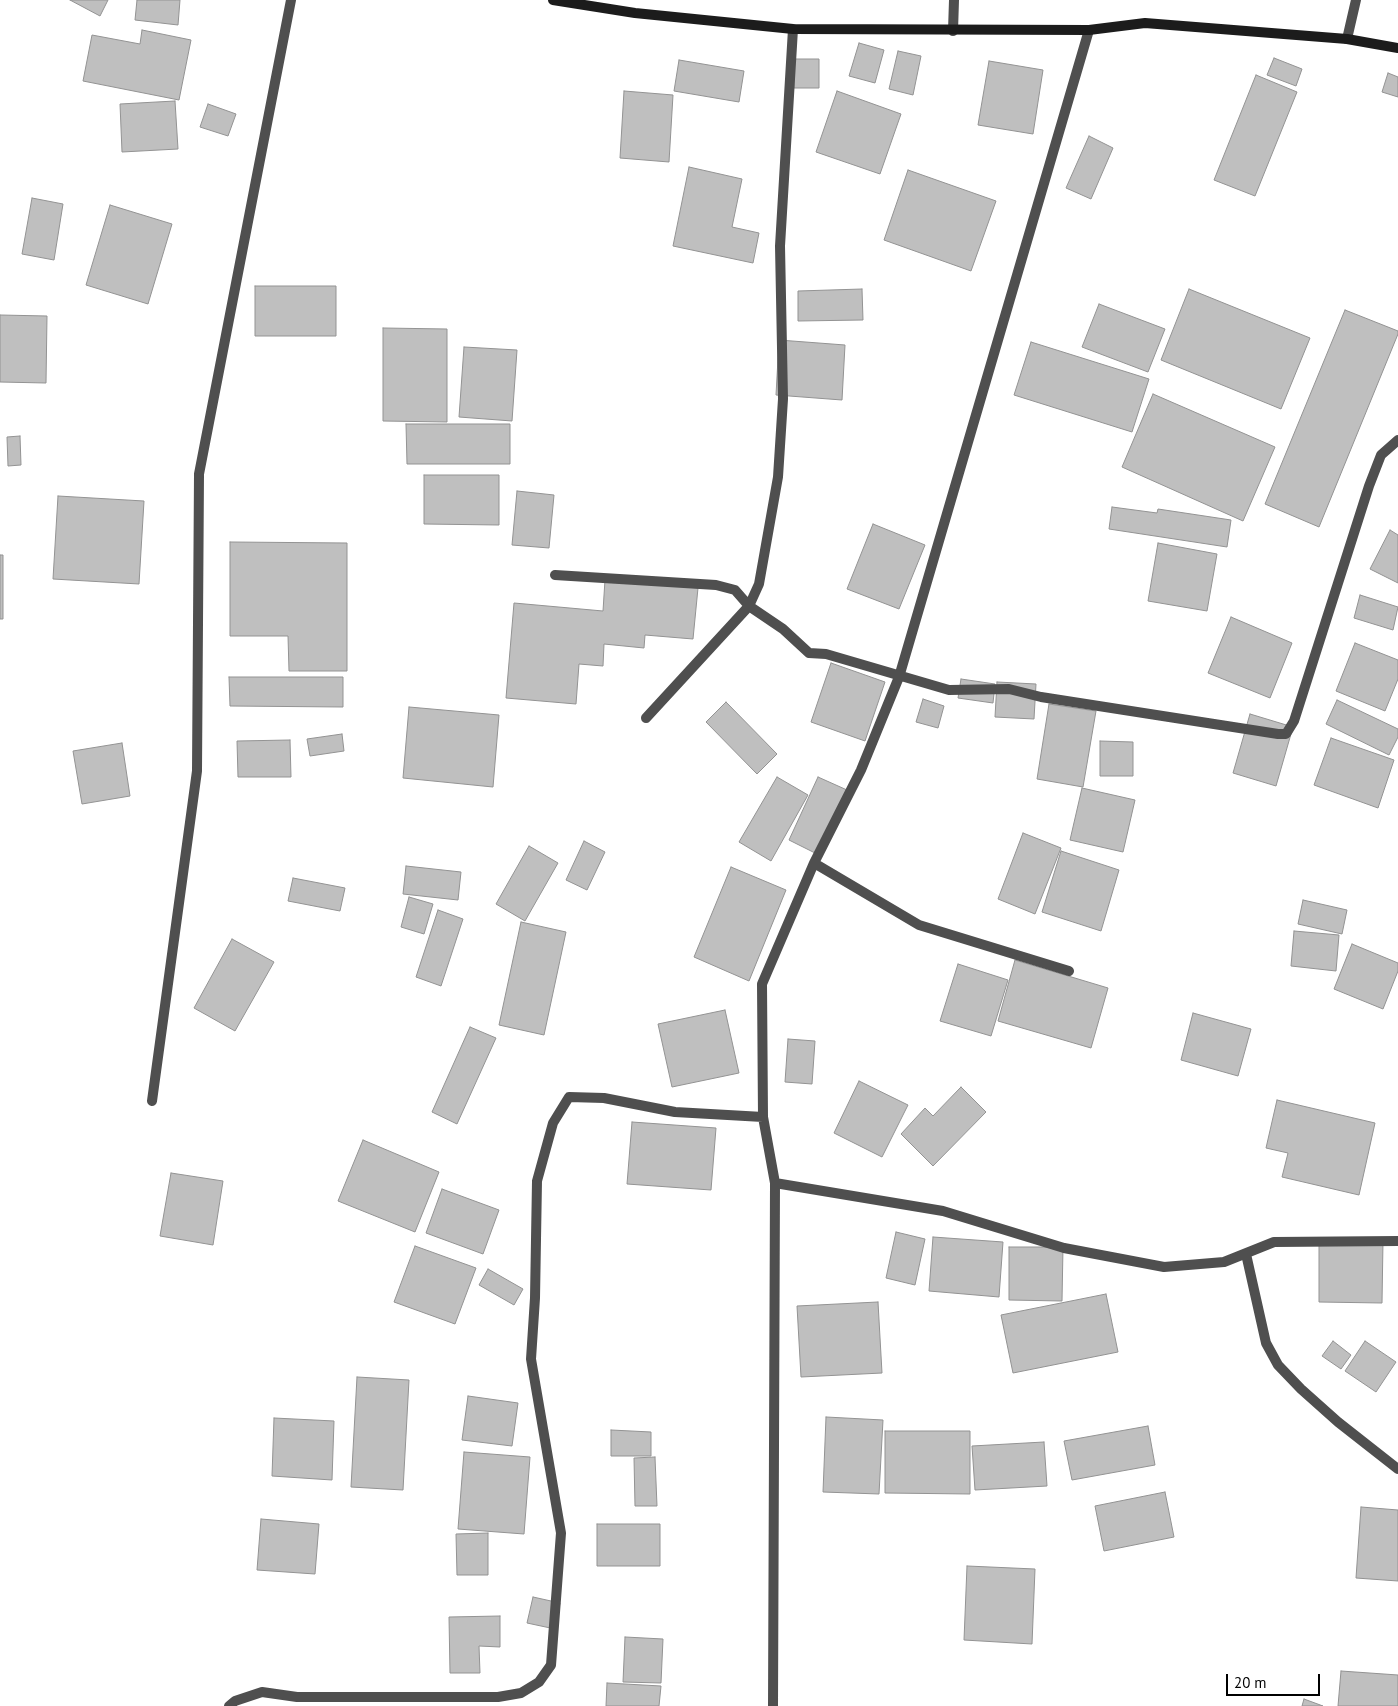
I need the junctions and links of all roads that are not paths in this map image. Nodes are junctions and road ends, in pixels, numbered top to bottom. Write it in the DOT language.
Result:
graph roads {
  1 [pos="291,0"];
  2 [pos="553,0"];
  3 [pos="954,0"];
  4 [pos="1356,0"];
  5 [pos="793,29"];
  6 [pos="1089,30"];
  7 [pos="953,31"];
  8 [pos="1346,39"];
  9 [pos="1398,48"];
  10 [pos="1398,440"];
  11 [pos="555,575"];
  12 [pos="749,606"];
  13 [pos="899,677"];
  14 [pos="646,718"];
  15 [pos="814,863"];
  16 [pos="1069,971"];
  17 [pos="152,1101"];
  18 [pos="763,1117"];
  19 [pos="775,1183"];
  20 [pos="1398,1242"];
  21 [pos="1246,1254"];
  22 [pos="1398,1469"];
  23 [pos="229,1706"];
  24 [pos="773,1706"];
  1 -- 17 [label="street"];
  2 -- 5 [label="street"];
  3 -- 7 [label="street"];
  4 -- 8 [label="street"];
  5 -- 7 [label="street"];
  5 -- 12 [label="street"];
  6 -- 7 [label="street"];
  6 -- 8 [label="street"];
  6 -- 13 [label="street"];
  8 -- 9 [label="street"];
  10 -- 13 [label="street"];
  11 -- 12 [label="street"];
  12 -- 13 [label="street"];
  12 -- 14 [label="street"];
  13 -- 15 [label="street"];
  15 -- 16 [label="street"];
  15 -- 18 [label="street"];
  18 -- 19 [label="street"];
  18 -- 23 [label="street"];
  19 -- 21 [label="street"];
  19 -- 24 [label="street"];
  20 -- 21 [label="street"];
  21 -- 22 [label="street"];
}
